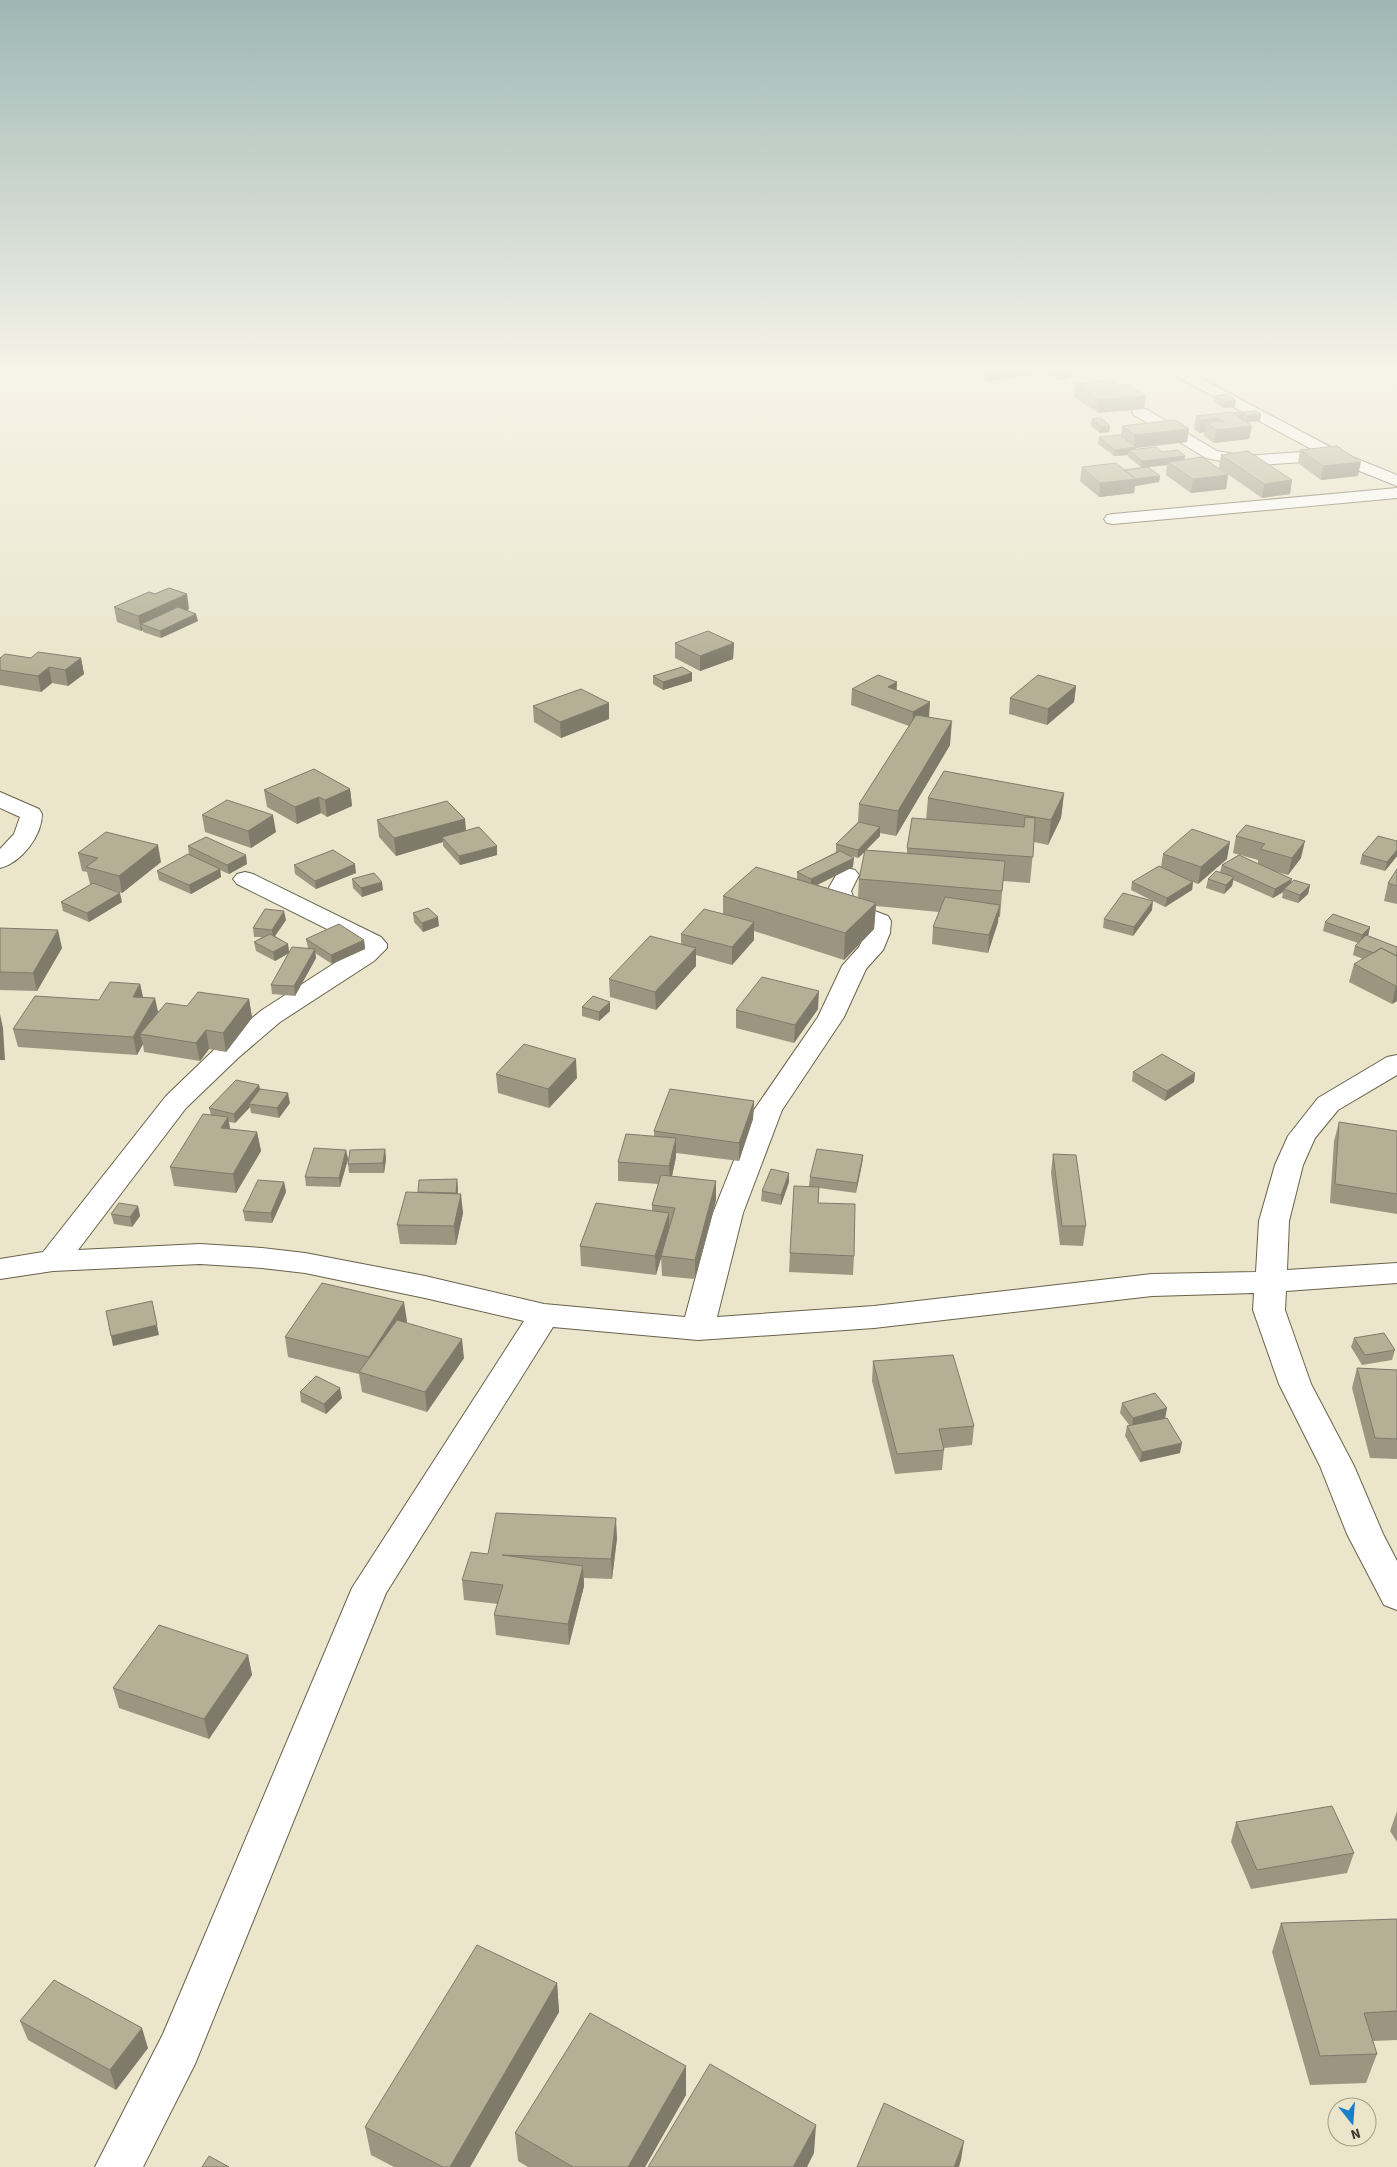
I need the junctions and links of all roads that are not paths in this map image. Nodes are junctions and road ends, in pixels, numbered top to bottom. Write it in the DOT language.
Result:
graph roads {
  1 [pos="1375,472"];
  2 [pos="1397,481"];
  3 [pos="1397,493"];
  4 [pos="1113,520"];
  5 [pos="0,799"];
  6 [pos="0,861"];
  7 [pos="847,875"];
  8 [pos="245,879"];
  9 [pos="1397,1063"];
  10 [pos="53,1261"];
  11 [pos="0,1269"];
  12 [pos="1397,1273"];
  13 [pos="1270,1282"];
  14 [pos="544,1315"];
  15 [pos="698,1329"];
  16 [pos="1397,1595"];
  17 [pos="118,2167"];
  1 -- 2 [label="street"];
  3 -- 4 [label="street"];
  5 -- 6 [label="street"];
  7 -- 15 [label="street"];
  8 -- 10 [label="street"];
  9 -- 13 [label="street"];
  10 -- 11 [label="street"];
  10 -- 14 [label="street"];
  12 -- 13 [label="street"];
  13 -- 15 [label="street"];
  13 -- 16 [label="street"];
  14 -- 15 [label="street"];
  14 -- 17 [label="street"];
}
